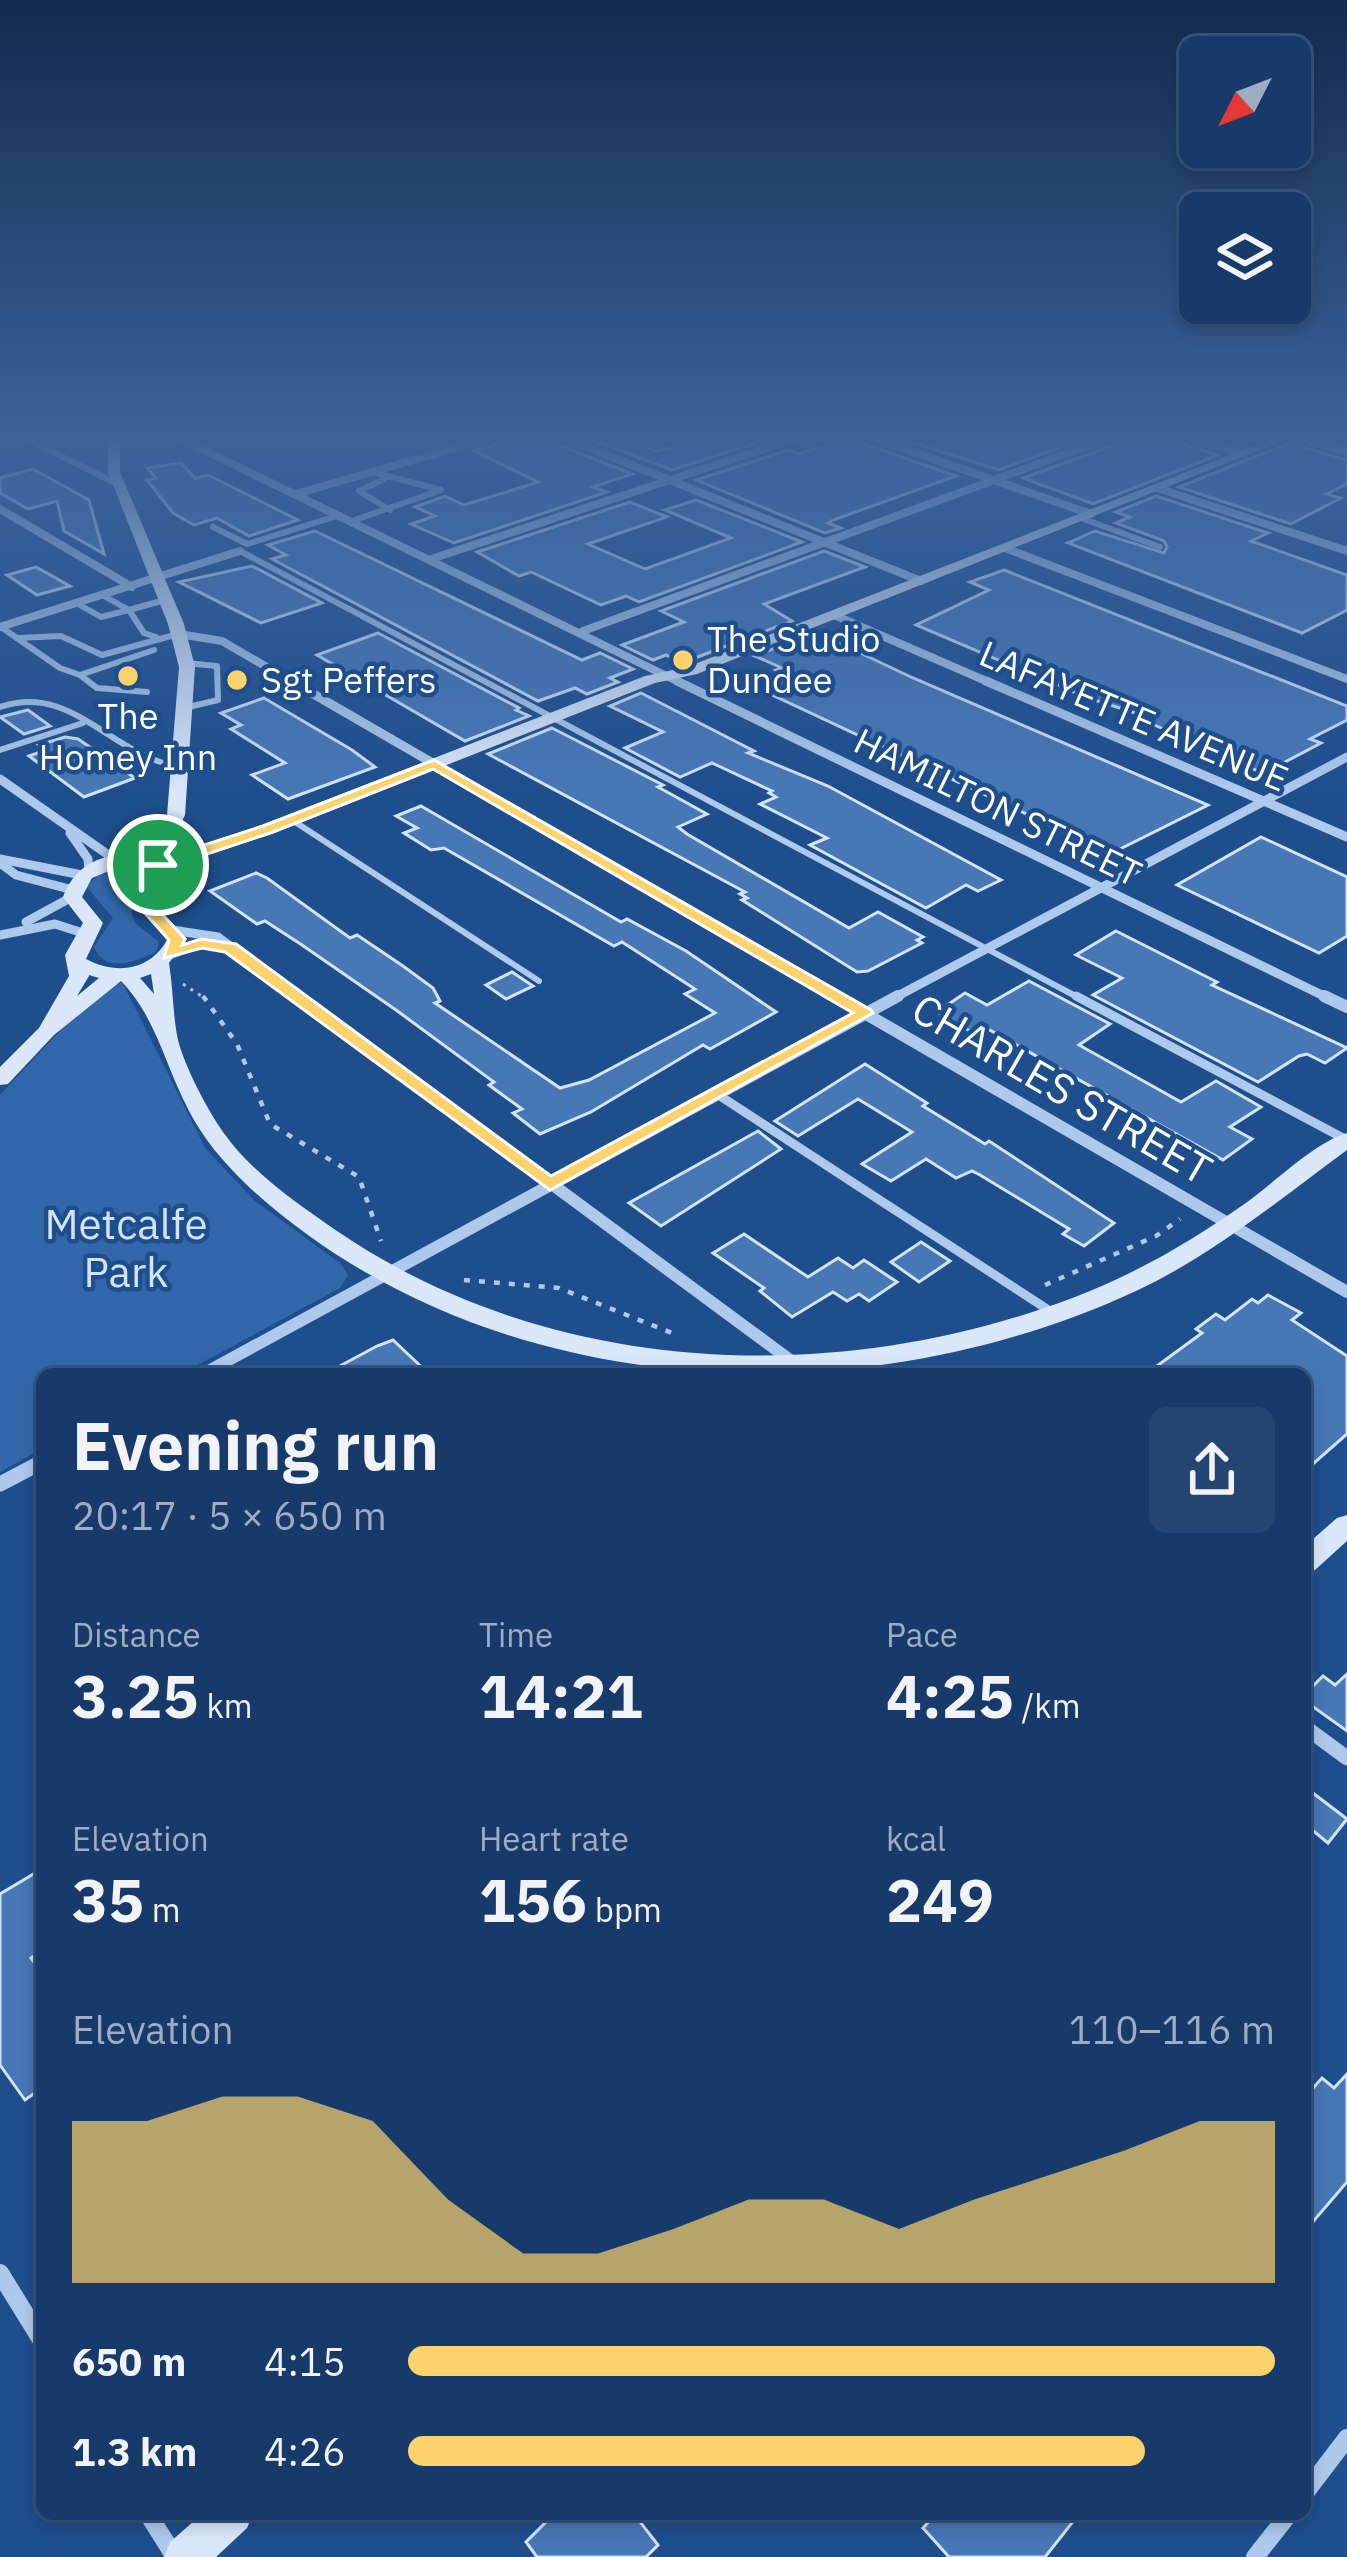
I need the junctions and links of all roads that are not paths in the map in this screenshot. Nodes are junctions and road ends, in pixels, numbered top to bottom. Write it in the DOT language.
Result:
graph roads {
  1 [pos="77,554"];
  2 [pos="146,554"];
  3 [pos="227,554"];
  4 [pos="248,554"];
  5 [pos="420,554"];
  6 [pos="444,554"];
  7 [pos="791,554"];
  8 [pos="855,554"];
  9 [pos="989,554"];
  10 [pos="1022,554"];
  11 [pos="430,559"];
  12 [pos="156,578"];
  13 [pos="921,581"];
  14 [pos="133,587"];
  15 [pos="104,596"];
  16 [pos="92,599"];
  17 [pos="165,600"];
  18 [pos="78,604"];
  19 [pos="129,610"];
  20 [pos="114,614"];
  21 [pos="834,615"];
  22 [pos="1,627"];
  23 [pos="583,632"];
  24 [pos="178,634"];
  25 [pos="156,637"];
  26 [pos="17,638"];
  27 [pos="154,650"];
  28 [pos="186,663"];
  29 [pos="80,675"];
  30 [pos="671,675"];
  31 [pos="1347,679"];
  32 [pos="147,692"];
  33 [pos="0,707"];
  34 [pos="182,708"];
  35 [pos="550,718"];
  36 [pos="83,723"];
  37 [pos="0,738"];
  38 [pos="12,746"];
  39 [pos="0,750"];
  40 [pos="1347,757"];
  41 [pos="434,764"];
  42 [pos="178,767"];
  43 [pos="0,778"];
  44 [pos="175,797"];
  45 [pos="1265,802"];
  46 [pos="292,820"];
  47 [pos="65,827"];
  48 [pos="268,829"];
  49 [pos="1347,837"];
  50 [pos="121,860"];
  51 [pos="0,861"];
  52 [pos="155,864"];
  53 [pos="79,883"];
  54 [pos="168,884"];
  55 [pos="1104,889"];
  56 [pos="172,930"];
  57 [pos="0,934"];
  58 [pos="86,934"];
  59 [pos="230,948"];
  60 [pos="985,948"];
  61 [pos="165,959"];
  62 [pos="79,963"];
  63 [pos="121,975"];
  64 [pos="539,981"];
  65 [pos="1347,1006"];
  66 [pos="865,1013"];
  67 [pos="47,1030"];
  68 [pos="169,1038"];
  69 [pos="0,1078"];
  70 [pos="717,1094"];
  71 [pos="1347,1140"];
  72 [pos="550,1184"];
  73 [pos="1230,1224"];
  74 [pos="399,1267"];
  75 [pos="1347,1292"];
  76 [pos="1054,1313"];
  77 [pos="214,1368"];
  78 [pos="752,1368"];
  79 [pos="801,1368"];
  80 [pos="815,1368"];
  81 [pos="36,1465"];
  82 [pos="0,1484"];
  83 [pos="1347,1525"];
  84 [pos="1311,1557"];
  85 [pos="1311,1731"];
  86 [pos="1347,1758"];
  87 [pos="0,2273"];
  88 [pos="36,2331"];
  89 [pos="1347,2438"];
  90 [pos="1311,2485"];
  91 [pos="152,2520"];
  92 [pos="226,2520"];
  93 [pos="1284,2520"];
  94 [pos="175,2557"];
  95 [pos="184,2557"];
  96 [pos="1256,2557"];
  1 -- 14 [label="street"];
  2 -- 12 [label="street"];
  3 -- 12 [label="street"];
  4 -- 35 [label="lane"];
  5 -- 11 [label="street, HAMILTON STREET"];
  6 -- 11 [label="street"];
  7 -- 23 [label="street"];
  8 -- 13 [label="street"];
  9 -- 13 [label="street"];
  10 -- 31 [label="street"];
  11 -- 23 [label="street, HAMILTON STREET"];
  12 -- 14 [label="street"];
  12 -- 17 [label="street"];
  13 -- 21 [label="street"];
  14 -- 15 [label="street"];
  15 -- 16 [label="street"];
  15 -- 19 [label="lane"];
  16 -- 18 [label="street"];
  16 -- 20 [label="lane"];
  17 -- 19 [label="lane"];
  17 -- 24 [label="street"];
  18 -- 20 [label="lane"];
  18 -- 22 [label="street"];
  19 -- 20 [label="lane"];
  19 -- 25 [label="lane"];
  21 -- 30 [label="street"];
  21 -- 45 [label="street, LAFAYETTE AVENUE"];
  22 -- 26 [label="lane"];
  23 -- 30 [label="street, HAMILTON STREET"];
  24 -- 25 [label="lane"];
  24 -- 28 [label="street"];
  24 -- 41 [label="street, CHARLES STREET"];
  25 -- 26 [label="lane"];
  26 -- 29 [label="lane"];
  27 -- 29 [label="lane"];
  28 -- 34 [label="street"];
  28 -- 34 [label="lane"];
  29 -- 32 [label="lane"];
  30 -- 35 [label="street"];
  30 -- 55 [label="street, HAMILTON STREET"];
  33 -- 36 [label="lane"];
  34 -- 42 [label="street"];
  35 -- 41 [label="street"];
  35 -- 60 [label="lane"];
  36 -- 38 [label="lane"];
  36 -- 42 [label="lane"];
  37 -- 38 [label="lane"];
  38 -- 39 [label="lane"];
  40 -- 45 [label="street"];
  41 -- 46 [label="street"];
  41 -- 66 [label="street, CHARLES STREET"];
  42 -- 44 [label="street"];
  43 -- 47 [label="street"];
  44 -- 50 [label="street"];
  44 -- 52 [label="street"];
  45 -- 49 [label="street, LAFAYETTE AVENUE"];
  45 -- 55 [label="street"];
  46 -- 48 [label="street"];
  46 -- 64 [label="lane"];
  47 -- 50 [label="street"];
  47 -- 53 [label="street"];
  48 -- 52 [label="street"];
  48 -- 54 [label="street"];
  50 -- 52 [label="street"];
  50 -- 53 [label="street"];
  51 -- 53 [label="street"];
  51 -- 53 [label="street"];
  52 -- 54 [label="street"];
  53 -- 57 [label="street"];
  53 -- 58 [label="street"];
  54 -- 56 [label="street"];
  55 -- 60 [label="street"];
  55 -- 65 [label="street, HAMILTON STREET"];
  56 -- 59 [label="street"];
  56 -- 61 [label="street"];
  57 -- 58 [label="street"];
  58 -- 62 [label="street"];
  59 -- 61 [label="street"];
  59 -- 72 [label="street"];
  60 -- 66 [label="street"];
  60 -- 71 [label="lane"];
  61 -- 63 [label="street"];
  61 -- 68 [label="street"];
  62 -- 63 [label="street"];
  62 -- 67 [label="street"];
  63 -- 67 [label="street"];
  63 -- 68 [label="street"];
  66 -- 70 [label="street"];
  66 -- 73 [label="street, CHARLES STREET"];
  67 -- 69 [label="street"];
  68 -- 74 [label="street"];
  70 -- 72 [label="street"];
  70 -- 76 [label="lane"];
  71 -- 73 [label="street"];
  72 -- 74 [label="street"];
  72 -- 79 [label="street"];
  73 -- 75 [label="street, CHARLES STREET"];
  73 -- 76 [label="street"];
  74 -- 77 [label="street"];
  74 -- 78 [label="street"];
  76 -- 80 [label="street"];
  81 -- 82 [label="street"];
  83 -- 84 [label="street"];
  85 -- 86 [label="street"];
  87 -- 88 [label="street"];
  89 -- 90 [label="street"];
  91 -- 94 [label="street"];
  92 -- 95 [label="street"];
  93 -- 96 [label="street"];
}
